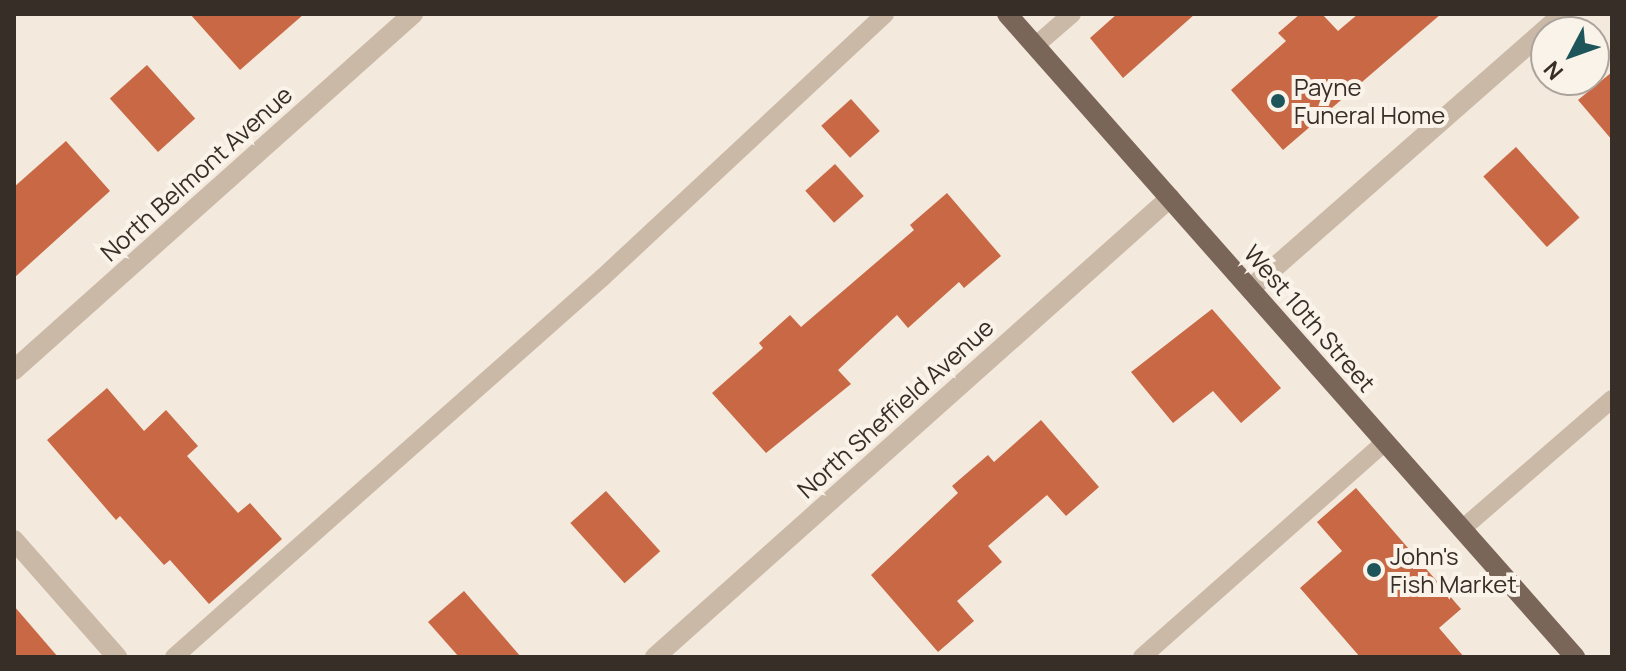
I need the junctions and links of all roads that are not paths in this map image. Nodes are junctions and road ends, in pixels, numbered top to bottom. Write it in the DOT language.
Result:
graph roads {
  1 [pos="413,14"];
  2 [pos="885,14"];
  3 [pos="1007,14"];
  4 [pos="1072,14"];
  5 [pos="1563,14"];
  6 [pos="1035,46"];
  7 [pos="1170,198"];
  8 [pos="1250,289"];
  9 [pos="14,370"];
  10 [pos="1612,399"];
  11 [pos="1385,442"];
  12 [pos="1462,529"];
  13 [pos="14,540"];
  14 [pos="117,657"];
  15 [pos="174,657"];
  16 [pos="655,657"];
  17 [pos="1142,657"];
  18 [pos="1575,657"];
  1 -- 9 [label="street, North Belmont Avenue"];
  2 -- 15 [label="lane"];
  3 -- 6 [label="main road, West 10th Street"];
  4 -- 6 [label="lane"];
  5 -- 8 [label="street"];
  6 -- 7 [label="main road, West 10th Street"];
  7 -- 8 [label="main road, West 10th Street"];
  7 -- 16 [label="street, North Sheffield Avenue"];
  8 -- 11 [label="main road, West 10th Street"];
  10 -- 12 [label="lane"];
  11 -- 12 [label="main road, West 10th Street"];
  11 -- 17 [label="lane"];
  12 -- 18 [label="main road, West 10th Street"];
  13 -- 14 [label="street"];
}
